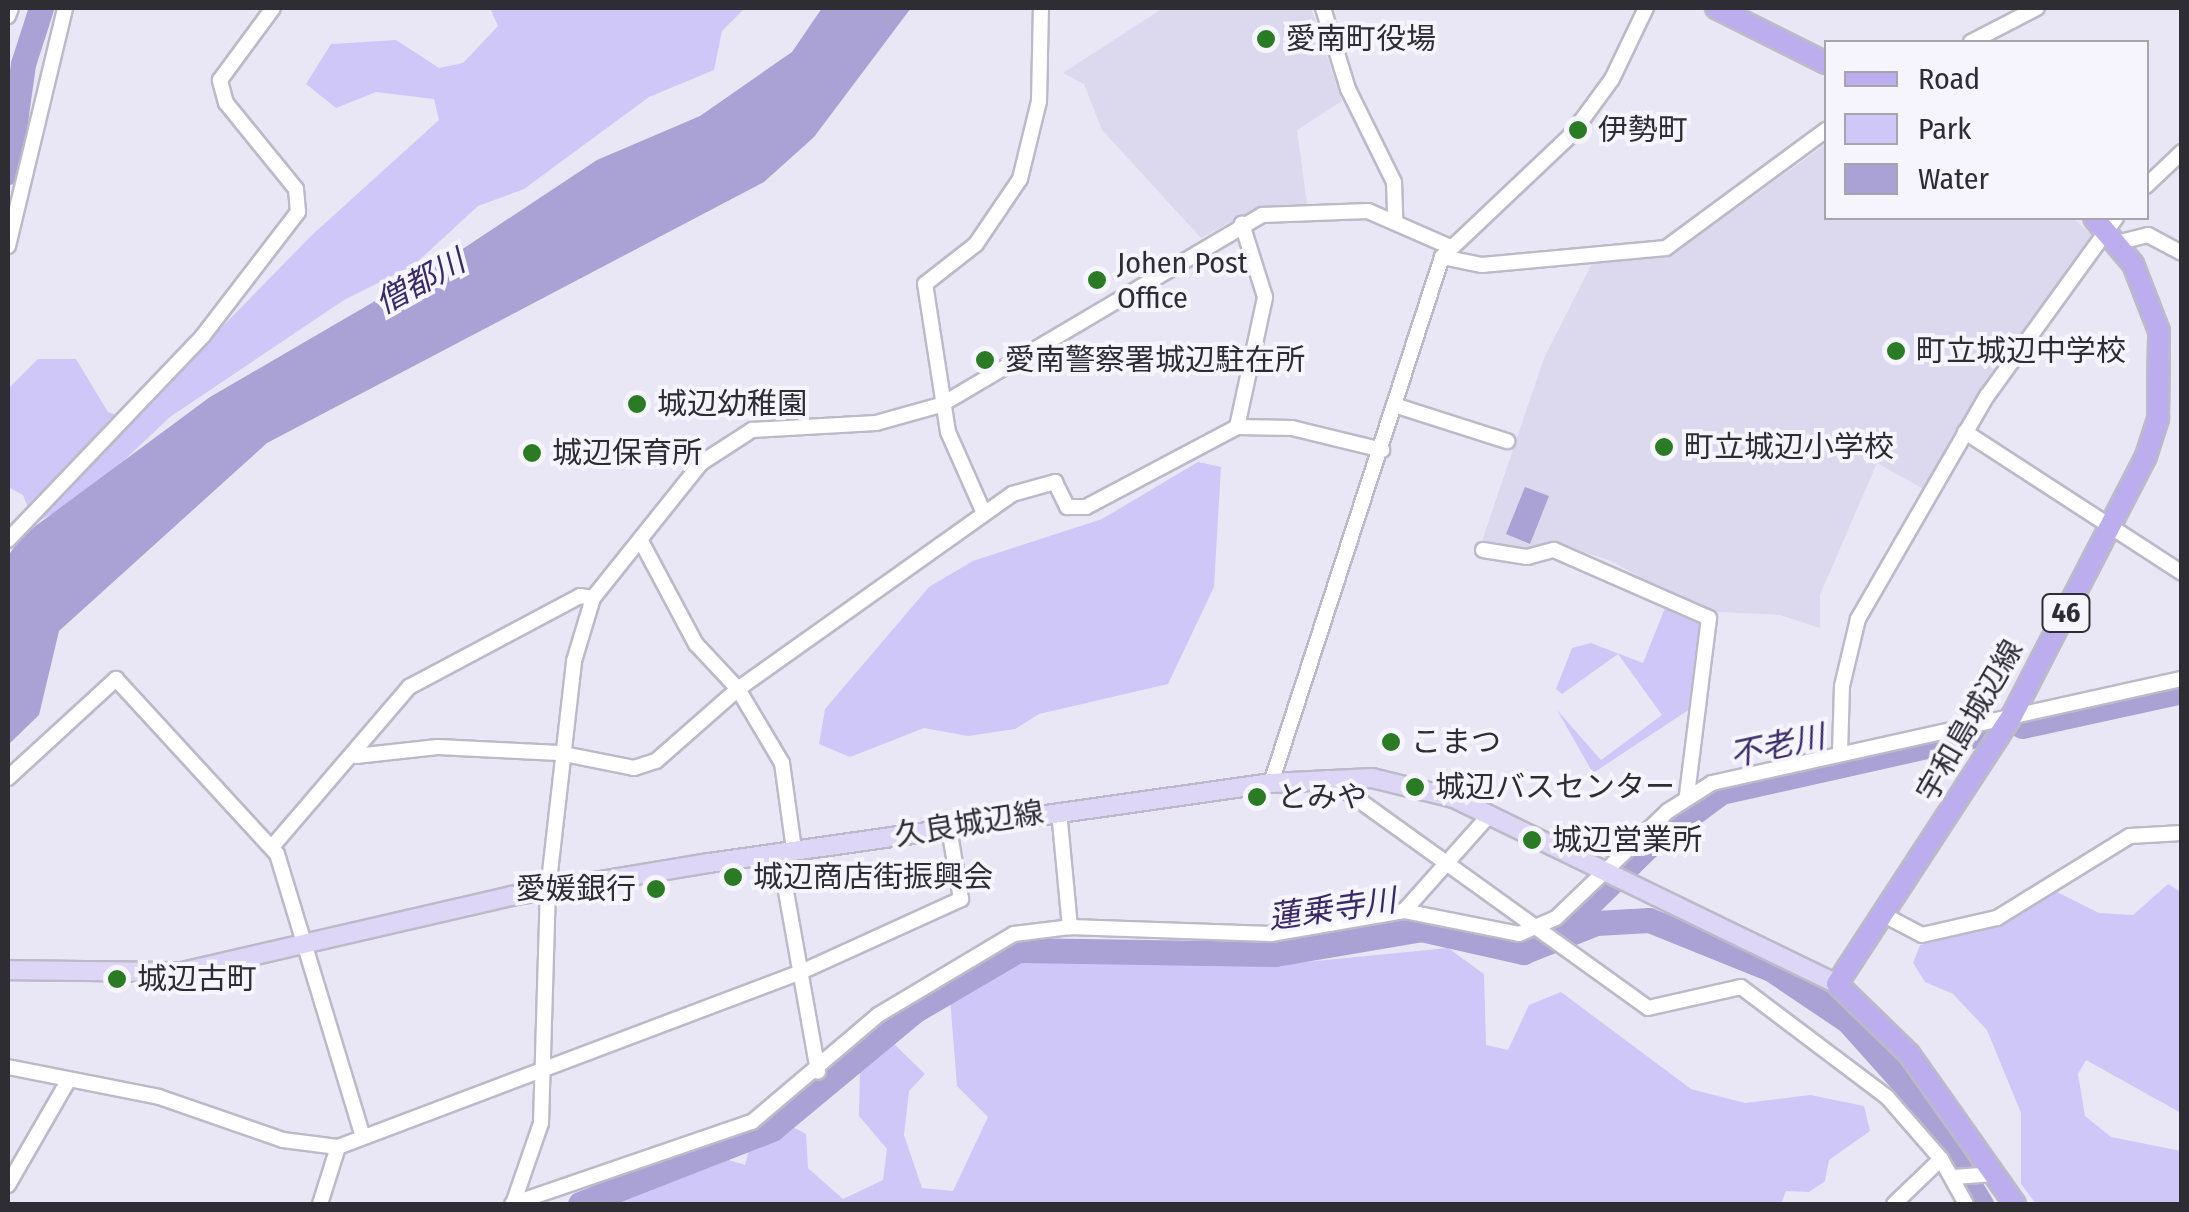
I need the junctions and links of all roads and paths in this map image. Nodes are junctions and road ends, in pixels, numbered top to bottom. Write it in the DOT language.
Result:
graph roads {
  1 [pos="11,8"];
  2 [pos="65,8"];
  3 [pos="273,8"];
  4 [pos="1041,8"];
  5 [pos="1322,8"];
  6 [pos="1646,8"];
  7 [pos="1716,8"];
  8 [pos="2037,8"];
  9 [pos="8,16"];
  10 [pos="1975,40"];
  11 [pos="1824,62"];
  12 [pos="1824,131"];
  13 [pos="2182,152"];
  14 [pos="2149,183"];
  15 [pos="1395,218"];
  16 [pos="1242,224"];
  17 [pos="2110,226"];
  18 [pos="8,246"];
  19 [pos="1445,252"];
  20 [pos="2182,253"];
  21 [pos="941,405"];
  22 [pos="1394,406"];
  23 [pos="1236,427"];
  24 [pos="1965,432"];
  25 [pos="1507,441"];
  26 [pos="1382,450"];
  27 [pos="983,511"];
  28 [pos="2112,525"];
  29 [pos="8,540"];
  30 [pos="642,543"];
  31 [pos="1483,550"];
  32 [pos="2182,573"];
  33 [pos="593,598"];
  34 [pos="2182,679"];
  35 [pos="738,689"];
  36 [pos="2012,716"];
  37 [pos="559,753"];
  38 [pos="1840,753"];
  39 [pos="356,756"];
  40 [pos="8,778"];
  41 [pos="1328,778"];
  42 [pos="1270,783"];
  43 [pos="1687,795"];
  44 [pos="1058,811"];
  45 [pos="1490,814"];
  46 [pos="949,828"];
  47 [pos="2182,833"];
  48 [pos="272,847"];
  49 [pos="786,851"];
  50 [pos="1446,859"];
  51 [pos="1609,869"];
  52 [pos="548,890"];
  53 [pos="1404,910"];
  54 [pos="1882,914"];
  55 [pos="1070,927"];
  56 [pos="1540,929"];
  57 [pos="307,946"];
  58 [pos="8,970"];
  59 [pos="801,972"];
  60 [pos="1837,984"];
  61 [pos="8,1068"];
  62 [pos="546,1069"];
  63 [pos="818,1072"];
  64 [pos="67,1082"];
  65 [pos="362,1134"];
  66 [pos="338,1146"];
  67 [pos="1941,1159"];
  68 [pos="1953,1177"];
  69 [pos="8,1185"];
  70 [pos="2003,1193"];
  71 [pos="320,1204"];
  72 [pos="512,1204"];
  73 [pos="1894,1204"];
  74 [pos="1966,1204"];
  1 -- 9 [label="street"];
  2 -- 18 [label="street"];
  3 -- 29 [label="street"];
  4 -- 21 [label="street"];
  5 -- 15 [label="street"];
  6 -- 19 [label="street"];
  7 -- 11 [label="main road"];
  8 -- 10 [label="street"];
  12 -- 19 [label="street"];
  13 -- 14 [label="street"];
  15 -- 16 [label="street"];
  15 -- 19 [label="street"];
  16 -- 21 [label="street"];
  16 -- 23 [label="street"];
  17 -- 20 [label="street"];
  17 -- 24 [label="street"];
  17 -- 28 [label="main road, 宇和島城辺線 / 46"];
  19 -- 22 [label="street"];
  21 -- 27 [label="street"];
  21 -- 30 [label="street"];
  22 -- 25 [label="street"];
  22 -- 26 [label="street"];
  23 -- 26 [label="street"];
  23 -- 27 [label="street"];
  24 -- 28 [label="street"];
  24 -- 38 [label="street"];
  26 -- 42 [label="street"];
  27 -- 35 [label="street"];
  28 -- 32 [label="street"];
  28 -- 36 [label="main road, 宇和島城辺線 / 46"];
  30 -- 33 [label="street"];
  30 -- 35 [label="street"];
  31 -- 43 [label="street"];
  33 -- 37 [label="street"];
  33 -- 39 [label="street"];
  34 -- 36 [label="street"];
  35 -- 37 [label="street"];
  35 -- 49 [label="street"];
  36 -- 38 [label="street"];
  36 -- 54 [label="main road, 宇和島城辺線 / 46"];
  37 -- 39 [label="street"];
  37 -- 52 [label="street"];
  38 -- 43 [label="street"];
  39 -- 48 [label="street"];
  40 -- 48 [label="street"];
  41 -- 42 [label="main road, 久良城辺線"];
  41 -- 45 [label="main road, 久良城辺線"];
  41 -- 50 [label="street"];
  42 -- 44 [label="main road, 久良城辺線"];
  43 -- 51 [label="street"];
  44 -- 46 [label="main road, 久良城辺線"];
  44 -- 55 [label="street"];
  45 -- 50 [label="street"];
  45 -- 51 [label="main road, 久良城辺線"];
  46 -- 49 [label="main road, 久良城辺線"];
  46 -- 59 [label="street"];
  47 -- 54 [label="street"];
  48 -- 57 [label="street"];
  49 -- 52 [label="main road, 久良城辺線"];
  49 -- 59 [label="street"];
  50 -- 53 [label="street"];
  50 -- 56 [label="street"];
  51 -- 56 [label="street"];
  51 -- 60 [label="main road, 久良城辺線"];
  52 -- 57 [label="main road, 久良城辺線"];
  52 -- 62 [label="street"];
  53 -- 55 [label="street"];
  53 -- 56 [label="street"];
  54 -- 60 [label="main road, 宇和島城辺線 / 46"];
  55 -- 63 [label="street"];
  56 -- 67 [label="street"];
  57 -- 58 [label="main road, 久良城辺線"];
  57 -- 65 [label="street"];
  59 -- 62 [label="street"];
  59 -- 63 [label="street"];
  60 -- 70 [label="main road"];
  61 -- 64 [label="street"];
  62 -- 65 [label="street"];
  62 -- 72 [label="street"];
  63 -- 72 [label="street"];
  64 -- 66 [label="street"];
  64 -- 69 [label="street"];
  65 -- 66 [label="street"];
  66 -- 71 [label="street"];
  67 -- 68 [label="street"];
  67 -- 73 [label="street"];
  68 -- 70 [label="street"];
  68 -- 74 [label="street"];
}
